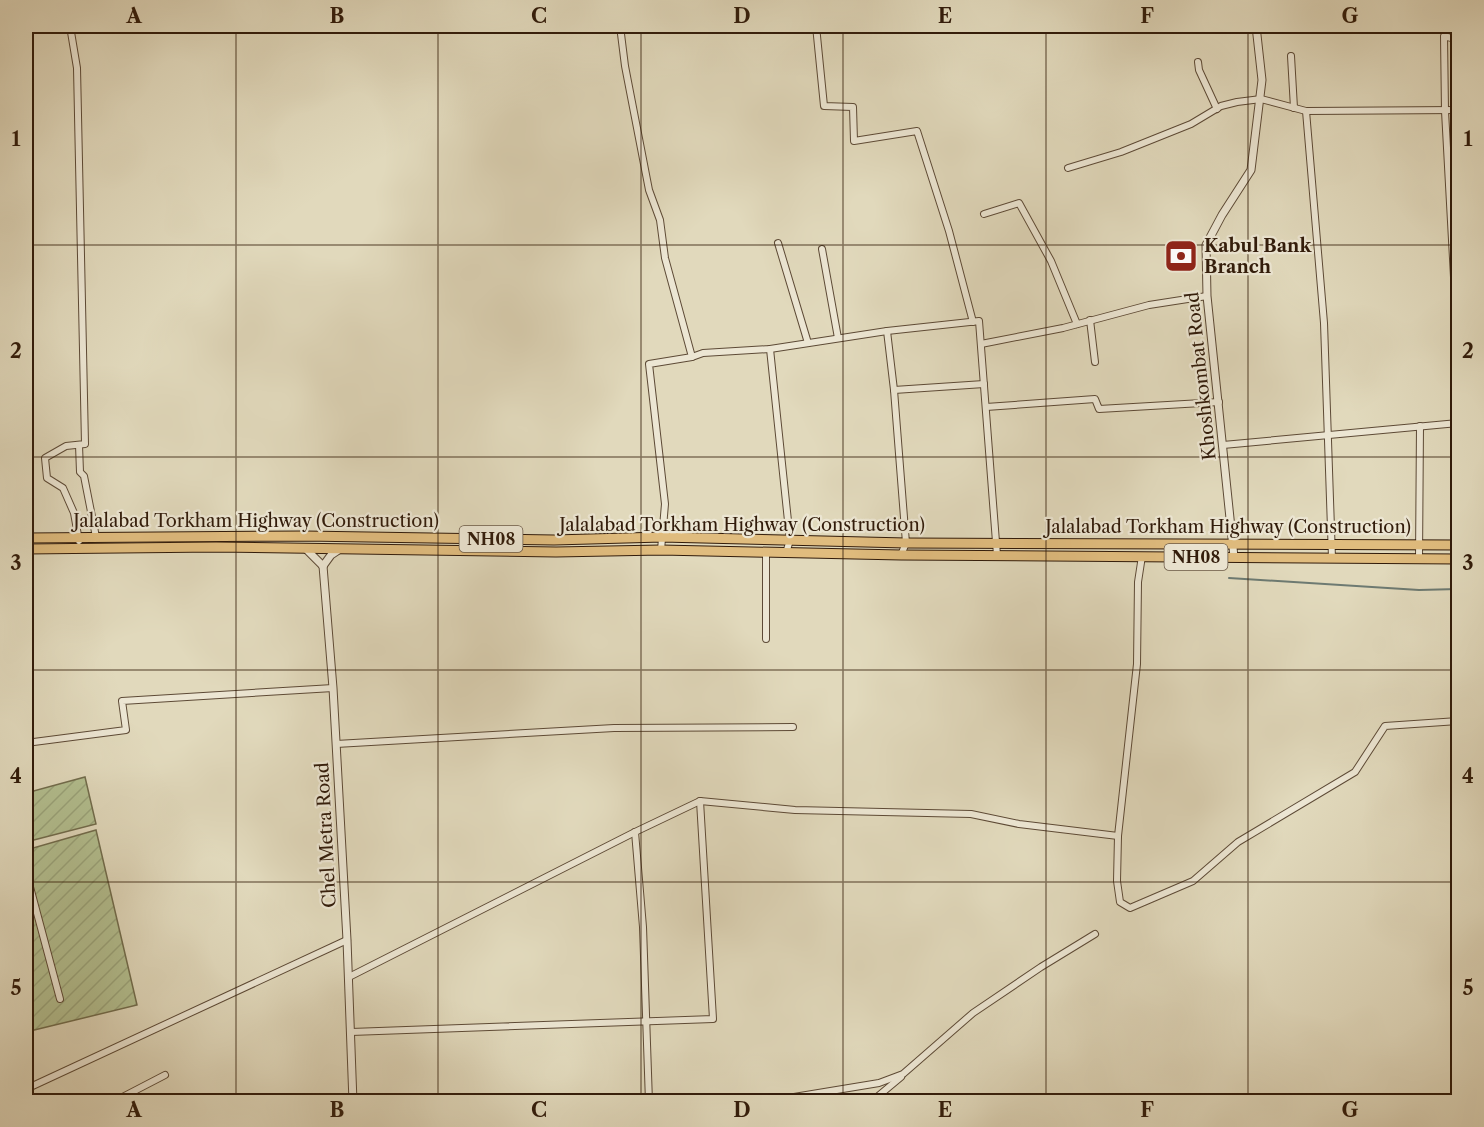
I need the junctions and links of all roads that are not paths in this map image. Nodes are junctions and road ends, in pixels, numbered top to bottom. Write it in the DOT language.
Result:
graph roads {
  1 [pos="70,26"];
  2 [pos="628,26"];
  3 [pos="816,26"];
  4 [pos="1238,26"];
  5 [pos="1256,26"];
  6 [pos="620,27"];
  7 [pos="1205,27"];
  8 [pos="1458,39"];
  9 [pos="1291,56"];
  10 [pos="1198,62"];
  11 [pos="1261,99"];
  12 [pos="1294,108"];
  13 [pos="1217,109"];
  14 [pos="1458,110"];
  15 [pos="1306,111"];
  16 [pos="1445,111"];
  17 [pos="1068,168"];
  18 [pos="984,214"];
  19 [pos="778,243"];
  20 [pos="822,249"];
  21 [pos="1207,296"];
  22 [pos="1090,320"];
  23 [pos="973,322"];
  24 [pos="1077,324"];
  25 [pos="887,331"];
  26 [pos="838,338"];
  27 [pos="808,343"];
  28 [pos="981,344"];
  29 [pos="770,350"];
  30 [pos="1458,351"];
  31 [pos="692,357"];
  32 [pos="1095,362"];
  33 [pos="984,384"];
  34 [pos="894,390"];
  35 [pos="1219,402"];
  36 [pos="986,407"];
  37 [pos="1458,423"];
  38 [pos="1420,426"];
  39 [pos="1326,435"];
  40 [pos="1223,444"];
  41 [pos="79,445"];
  42 [pos="79,537"];
  43 [pos="96,537"];
  44 [pos="662,537"];
  45 [pos="26,538"];
  46 [pos="790,540"];
  47 [pos="996,542"];
  48 [pos="906,543"];
  49 [pos="957,543"];
  50 [pos="1233,543"];
  51 [pos="1331,544"];
  52 [pos="1418,544"];
  53 [pos="1458,545"];
  54 [pos="79,548"];
  55 [pos="305,548"];
  56 [pos="26,549"];
  57 [pos="340,549"];
  58 [pos="661,550"];
  59 [pos="766,553"];
  60 [pos="786,553"];
  61 [pos="901,555"];
  62 [pos="934,555"];
  63 [pos="997,555"];
  64 [pos="1142,556"];
  65 [pos="1234,557"];
  66 [pos="1332,558"];
  67 [pos="1419,559"];
  68 [pos="1458,559"];
  69 [pos="323,566"];
  70 [pos="766,639"];
  71 [pos="333,688"];
  72 [pos="1458,721"];
  73 [pos="793,727"];
  74 [pos="26,743"];
  75 [pos="336,744"];
  76 [pos="700,801"];
  77 [pos="635,832"];
  78 [pos="1118,836"];
  79 [pos="26,872"];
  80 [pos="1095,934"];
  81 [pos="347,940"];
  82 [pos="349,977"];
  83 [pos="60,999"];
  84 [pos="647,1020"];
  85 [pos="351,1032"];
  86 [pos="903,1074"];
  87 [pos="165,1075"];
  88 [pos="26,1089"];
  89 [pos="113,1101"];
  90 [pos="353,1101"];
  91 [pos="649,1101"];
  92 [pos="712,1101"];
  93 [pos="871,1101"];
  1 -- 41 [label="street"];
  2 -- 6 [label="street"];
  3 -- 23 [label="street"];
  4 -- 7 [label="street"];
  5 -- 11 [label="street, Khoshkombat Road"];
  6 -- 31 [label="street"];
  8 -- 16 [label="street"];
  9 -- 12 [label="street"];
  10 -- 13 [label="street"];
  11 -- 12 [label="street"];
  11 -- 13 [label="street"];
  11 -- 21 [label="street, Khoshkombat Road"];
  12 -- 15 [label="street"];
  13 -- 17 [label="street"];
  14 -- 16 [label="street"];
  15 -- 16 [label="street"];
  15 -- 39 [label="street"];
  16 -- 30 [label="street"];
  18 -- 24 [label="street"];
  19 -- 27 [label="street"];
  20 -- 26 [label="street"];
  21 -- 22 [label="street"];
  21 -- 35 [label="street, Khoshkombat Road"];
  22 -- 24 [label="street"];
  22 -- 32 [label="street"];
  23 -- 25 [label="street"];
  23 -- 28 [label="street"];
  24 -- 28 [label="street"];
  25 -- 26 [label="street"];
  25 -- 34 [label="street"];
  26 -- 27 [label="street"];
  27 -- 29 [label="street"];
  28 -- 33 [label="street"];
  29 -- 31 [label="street"];
  29 -- 46 [label="street"];
  31 -- 44 [label="street"];
  33 -- 34 [label="street"];
  33 -- 36 [label="street"];
  34 -- 48 [label="street"];
  35 -- 36 [label="street"];
  35 -- 40 [label="street, Khoshkombat Road"];
  36 -- 47 [label="street"];
  37 -- 38 [label="street"];
  38 -- 39 [label="street"];
  38 -- 52 [label="street"];
  39 -- 40 [label="street"];
  39 -- 51 [label="street"];
  40 -- 50 [label="street, Khoshkombat Road"];
  41 -- 42 [label="street"];
  41 -- 43 [label="street"];
  42 -- 43 [label="highway, Jalalabad Torkham Highway (Construction) / NH08"];
  42 -- 45 [label="highway, Jalalabad Torkham Highway (Construction) / NH08"];
  42 -- 54 [label="street"];
  43 -- 44 [label="highway, Jalalabad Torkham Highway (Construction) / NH08"];
  44 -- 46 [label="highway, Jalalabad Torkham Highway (Construction) / NH08"];
  44 -- 58 [label="street"];
  46 -- 48 [label="highway, Jalalabad Torkham Highway (Construction) / NH08"];
  46 -- 60 [label="street"];
  47 -- 49 [label="highway, Jalalabad Torkham Highway (Construction) / NH08"];
  47 -- 50 [label="highway, Jalalabad Torkham Highway (Construction) / NH08"];
  47 -- 63 [label="street"];
  48 -- 49 [label="highway, Jalalabad Torkham Highway (Construction) / NH08"];
  48 -- 61 [label="street"];
  49 -- 62 [label="highway, NH08"];
  50 -- 51 [label="highway, Jalalabad Torkham Highway (Construction) / NH08"];
  50 -- 65 [label="street, Khoshkombat Road"];
  51 -- 52 [label="highway, Jalalabad Torkham Highway (Construction) / NH08"];
  51 -- 66 [label="street"];
  52 -- 53 [label="highway, Jalalabad Torkham Highway (Construction) / NH08"];
  52 -- 67 [label="street"];
  54 -- 55 [label="highway, NH08"];
  54 -- 56 [label="highway, NH08"];
  55 -- 57 [label="highway, NH08"];
  55 -- 69 [label="street"];
  57 -- 58 [label="highway, NH08"];
  57 -- 69 [label="street"];
  58 -- 59 [label="highway, NH08"];
  59 -- 60 [label="highway, NH08"];
  59 -- 70 [label="street"];
  60 -- 61 [label="highway, NH08"];
  61 -- 62 [label="highway, NH08"];
  62 -- 63 [label="highway, NH08"];
  63 -- 64 [label="highway, NH08"];
  64 -- 65 [label="highway, NH08"];
  64 -- 78 [label="street"];
  65 -- 66 [label="highway, NH08"];
  66 -- 67 [label="highway, NH08"];
  67 -- 68 [label="highway, NH08"];
  69 -- 71 [label="street, Chel Metra Road"];
  71 -- 74 [label="street"];
  71 -- 75 [label="street, Chel Metra Road"];
  72 -- 78 [label="street"];
  73 -- 75 [label="street"];
  75 -- 81 [label="street, Chel Metra Road"];
  76 -- 77 [label="street"];
  76 -- 78 [label="street"];
  76 -- 84 [label="street"];
  77 -- 82 [label="street"];
  77 -- 84 [label="street"];
  79 -- 83 [label="street"];
  80 -- 86 [label="street"];
  81 -- 82 [label="street, Chel Metra Road"];
  81 -- 88 [label="street"];
  82 -- 85 [label="street, Chel Metra Road"];
  84 -- 85 [label="street"];
  84 -- 91 [label="street"];
  85 -- 90 [label="street, Chel Metra Road"];
  86 -- 92 [label="street"];
  86 -- 93 [label="street"];
  87 -- 89 [label="street"];
}
